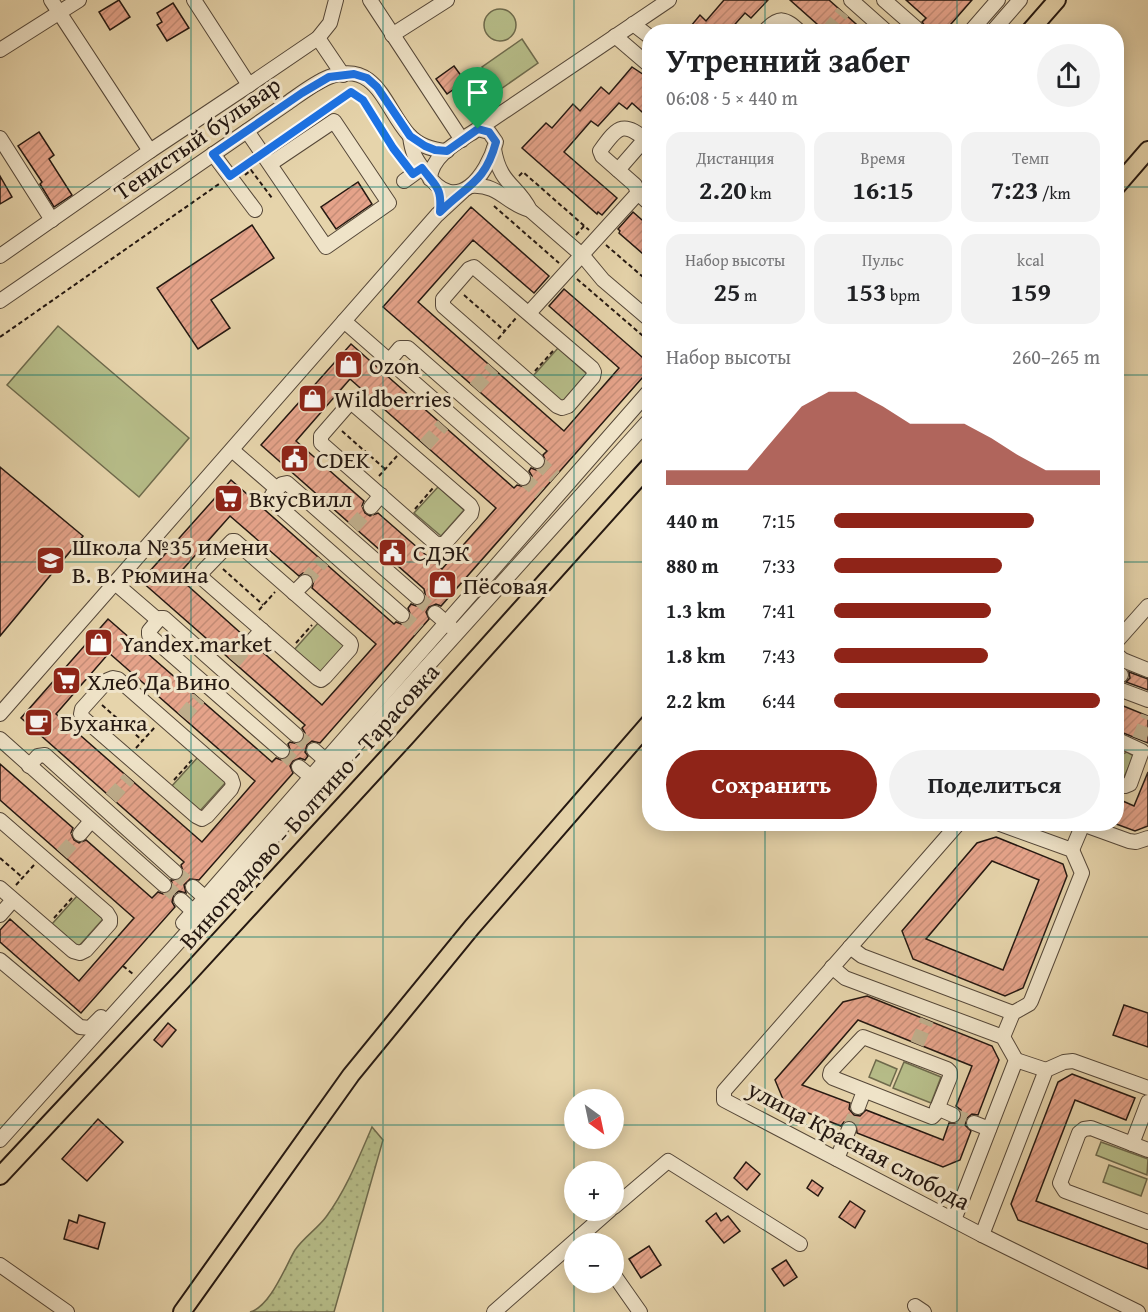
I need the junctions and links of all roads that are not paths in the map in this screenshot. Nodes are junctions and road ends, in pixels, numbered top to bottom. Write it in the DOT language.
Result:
graph roads {
  1 [pos="51,0"];
  2 [pos="79,0"];
  3 [pos="194,0"];
  4 [pos="336,0"];
  5 [pos="370,0"];
  6 [pos="447,0"];
  7 [pos="669,0"];
  8 [pos="884,0"];
  9 [pos="998,0"];
  10 [pos="1020,0"];
  11 [pos="1057,0"];
  12 [pos="849,5"];
  13 [pos="59,13"];
  14 [pos="633,24"];
  15 [pos="772,24"];
  16 [pos="792,24"];
  17 [pos="876,24"];
  18 [pos="911,24"];
  19 [pos="977,24"];
  20 [pos="999,24"];
  21 [pos="1036,24"];
  22 [pos="642,31"];
  23 [pos="392,35"];
  24 [pos="615,36"];
  25 [pos="318,38"];
  26 [pos="0,51"];
  27 [pos="642,59"];
  28 [pos="343,75"];
  29 [pos="249,85"];
  30 [pos="522,99"];
  31 [pos="478,129"];
  32 [pos="247,131"];
  33 [pos="410,136"];
  34 [pos="642,137"];
  35 [pos="0,138"];
  36 [pos="462,140"];
  37 [pos="495,146"];
  38 [pos="642,146"];
  39 [pos="1148,150"];
  40 [pos="150,151"];
  41 [pos="447,151"];
  42 [pos="213,154"];
  43 [pos="266,159"];
  44 [pos="618,170"];
  45 [pos="422,178"];
  46 [pos="1124,178"];
  47 [pos="467,189"];
  48 [pos="638,193"];
  49 [pos="642,197"];
  50 [pos="255,210"];
  51 [pos="530,210"];
  52 [pos="440,212"];
  53 [pos="52,220"];
  54 [pos="0,256"];
  55 [pos="583,256"];
  56 [pos="0,301"];
  57 [pos="527,311"];
  58 [pos="642,313"];
  59 [pos="345,321"];
  60 [pos="389,361"];
  61 [pos="642,398"];
  62 [pos="642,428"];
  63 [pos="425,445"];
  64 [pos="232,450"];
  65 [pos="410,452"];
  66 [pos="537,461"];
  67 [pos="642,474"];
  68 [pos="523,478"];
  69 [pos="560,481"];
  70 [pos="277,489"];
  71 [pos="381,495"];
  72 [pos="545,498"];
  73 [pos="579,498"];
  74 [pos="371,507"];
  75 [pos="564,514"];
  76 [pos="115,582"];
  77 [pos="305,582"];
  78 [pos="294,594"];
  79 [pos="417,597"];
  80 [pos="1148,606"];
  81 [pos="435,613"];
  82 [pos="402,615"];
  83 [pos="158,620"];
  84 [pos="446,622"];
  85 [pos="262,630"];
  86 [pos="419,630"];
  87 [pos="457,633"];
  88 [pos="1124,633"];
  89 [pos="431,640"];
  90 [pos="251,642"];
  91 [pos="442,650"];
  92 [pos="1124,660"];
  93 [pos="1148,670"];
  94 [pos="1124,683"];
  95 [pos="209,687"];
  96 [pos="199,698"];
  97 [pos="1148,700"];
  98 [pos="0,714"];
  99 [pos="642,731"];
  100 [pos="296,735"];
  101 [pos="0,740"];
  102 [pos="1124,741"];
  103 [pos="314,750"];
  104 [pos="282,751"];
  105 [pos="330,764"];
  106 [pos="29,766"];
  107 [pos="139,766"];
  108 [pos="299,766"];
  109 [pos="129,778"];
  110 [pos="315,781"];
  111 [pos="1124,786"];
  112 [pos="0,820"];
  113 [pos="91,821"];
  114 [pos="952,831"];
  115 [pos="1019,831"];
  116 [pos="1080,831"];
  117 [pos="1104,831"];
  118 [pos="80,834"];
  119 [pos="1148,838"];
  120 [pos="1072,850"];
  121 [pos="62,854"];
  122 [pos="52,865"];
  123 [pos="175,872"];
  124 [pos="164,885"];
  125 [pos="193,887"];
  126 [pos="7,894"];
  127 [pos="181,900"];
  128 [pos="208,901"];
  129 [pos="0,915"];
  130 [pos="197,915"];
  131 [pos="850,947"];
  132 [pos="0,960"];
  133 [pos="832,967"];
  134 [pos="1013,1013"];
  135 [pos="1003,1037"];
  136 [pos="1016,1060"];
  137 [pos="1046,1070"];
  138 [pos="1148,1088"];
  139 [pos="864,1091"];
  140 [pos="1148,1102"];
  141 [pos="858,1107"];
  142 [pos="938,1108"];
  143 [pos="953,1115"];
  144 [pos="974,1123"];
  145 [pos="849,1129"];
  146 [pos="989,1129"];
  147 [pos="0,1140"];
  148 [pos="1132,1144"];
  149 [pos="1148,1150"];
  150 [pos="837,1159"];
  151 [pos="0,1176"];
  152 [pos="624,1199"];
  153 [pos="954,1220"];
  154 [pos="601,1221"];
  155 [pos="1148,1222"];
  156 [pos="591,1233"];
  157 [pos="982,1235"];
  158 [pos="800,1244"];
  159 [pos="564,1256"];
  160 [pos="0,1265"];
  161 [pos="624,1289"];
  162 [pos="67,1312"];
  163 [pos="182,1312"];
  164 [pos="494,1312"];
  165 [pos="640,1312"];
  166 [pos="1138,1312"];
  1 -- 13 [label="street"];
  2 -- 13 [label="street"];
  3 -- 29 [label="street"];
  4 -- 25 [label="street"];
  5 -- 23 [label="street"];
  6 -- 23 [label="street"];
  7 -- 14 [label="street"];
  8 -- 18 [label="street"];
  9 -- 19 [label="street"];
  10 -- 20 [label="street"];
  11 -- 21 [label="main road"];
  12 -- 17 [label="street"];
  13 -- 26 [label="street"];
  13 -- 40 [label="street"];
  14 -- 22 [label="street"];
  14 -- 24 [label="street"];
  15 -- 16 [label="street"];
  23 -- 36 [label="street"];
  24 -- 27 [label="street"];
  24 -- 30 [label="street"];
  25 -- 28 [label="street"];
  25 -- 29 [label="street"];
  28 -- 32 [label="street, Тенистый бульвар"];
  28 -- 33 [label="street"];
  29 -- 40 [label="street"];
  30 -- 31 [label="street"];
  30 -- 37 [label="street"];
  31 -- 36 [label="street"];
  31 -- 37 [label="street"];
  32 -- 42 [label="street, Тенистый бульвар"];
  32 -- 43 [label="street"];
  33 -- 41 [label="street"];
  33 -- 45 [label="street"];
  34 -- 44 [label="street"];
  35 -- 53 [label="street"];
  36 -- 41 [label="street"];
  37 -- 47 [label="street"];
  37 -- 51 [label="street"];
  38 -- 44 [label="street"];
  39 -- 46 [label="main road"];
  40 -- 53 [label="street"];
  41 -- 45 [label="street"];
  42 -- 50 [label="street"];
  42 -- 56 [label="street, Тенистый бульвар"];
  43 -- 43 [label="street"];
  44 -- 48 [label="street"];
  45 -- 47 [label="street"];
  45 -- 52 [label="street"];
  47 -- 51 [label="street"];
  47 -- 52 [label="street"];
  48 -- 49 [label="street"];
  48 -- 55 [label="street"];
  51 -- 55 [label="street"];
  52 -- 59 [label="street"];
  53 -- 54 [label="street"];
  55 -- 57 [label="street"];
  55 -- 58 [label="street"];
  57 -- 57 [label="street"];
  59 -- 60 [label="street"];
  59 -- 64 [label="street"];
  60 -- 66 [label="street"];
  60 -- 68 [label="street"];
  61 -- 69 [label="street"];
  62 -- 73 [label="street"];
  63 -- 65 [label="street"];
  64 -- 70 [label="street"];
  64 -- 76 [label="street"];
  65 -- 71 [label="street"];
  65 -- 71 [label="street"];
  67 -- 151 [label="main road, Виноградово - Болтино - Тарасовка"];
  69 -- 72 [label="street"];
  69 -- 73 [label="street"];
  70 -- 79 [label="street"];
  70 -- 82 [label="street"];
  71 -- 74 [label="street"];
  72 -- 75 [label="street"];
  72 -- 84 [label="street"];
  73 -- 75 [label="street"];
  75 -- 87 [label="street"];
  76 -- 83 [label="street"];
  76 -- 98 [label="street"];
  77 -- 78 [label="street"];
  78 -- 85 [label="street"];
  78 -- 85 [label="street"];
  80 -- 88 [label="street"];
  81 -- 84 [label="street"];
  83 -- 95 [label="street"];
  83 -- 100 [label="street"];
  84 -- 87 [label="street"];
  84 -- 89 [label="street"];
  85 -- 90 [label="street"];
  86 -- 89 [label="street"];
  87 -- 91 [label="street"];
  89 -- 91 [label="street"];
  89 -- 105 [label="street"];
  91 -- 105 [label="street"];
  92 -- 93 [label="street"];
  94 -- 97 [label="street"];
  95 -- 96 [label="street"];
  95 -- 104 [label="street"];
  99 -- 163 [label="main road"];
  101 -- 106 [label="street"];
  102 -- 111 [label="street"];
  103 -- 105 [label="street"];
  105 -- 110 [label="street"];
  106 -- 113 [label="street"];
  106 -- 123 [label="street"];
  107 -- 107 [label="street"];
  107 -- 109 [label="street"];
  108 -- 110 [label="street"];
  110 -- 128 [label="street"];
  112 -- 122 [label="street"];
  113 -- 118 [label="street"];
  113 -- 124 [label="street"];
  114 -- 131 [label="street, улица Красная слобода"];
  115 -- 120 [label="street"];
  116 -- 120 [label="street"];
  117 -- 119 [label="street"];
  120 -- 134 [label="street"];
  121 -- 122 [label="street"];
  122 -- 126 [label="street"];
  125 -- 128 [label="street"];
  126 -- 129 [label="street"];
  127 -- 130 [label="street"];
  128 -- 130 [label="street"];
  130 -- 132 [label="street"];
  130 -- 147 [label="street"];
  131 -- 133 [label="street, улица Красная слобода"];
  131 -- 134 [label="street"];
  133 -- 135 [label="street"];
  133 -- 150 [label="street, улица Красная слобода"];
  134 -- 135 [label="street"];
  135 -- 136 [label="street"];
  136 -- 137 [label="street"];
  136 -- 146 [label="street"];
  137 -- 138 [label="street"];
  137 -- 157 [label="street"];
  139 -- 141 [label="street"];
  139 -- 142 [label="street"];
  139 -- 142 [label="street"];
  140 -- 148 [label="street"];
  142 -- 143 [label="street"];
  144 -- 146 [label="street"];
  145 -- 150 [label="street"];
  146 -- 153 [label="street"];
  148 -- 149 [label="street"];
  148 -- 155 [label="street"];
  150 -- 153 [label="street, улица Красная слобода"];
  152 -- 158 [label="street"];
  153 -- 157 [label="street, улица Красная слобода"];
  154 -- 156 [label="street"];
  157 -- 166 [label="street, улица Красная слобода"];
  159 -- 164 [label="street"];
  160 -- 162 [label="street"];
  161 -- 165 [label="street"];
}
